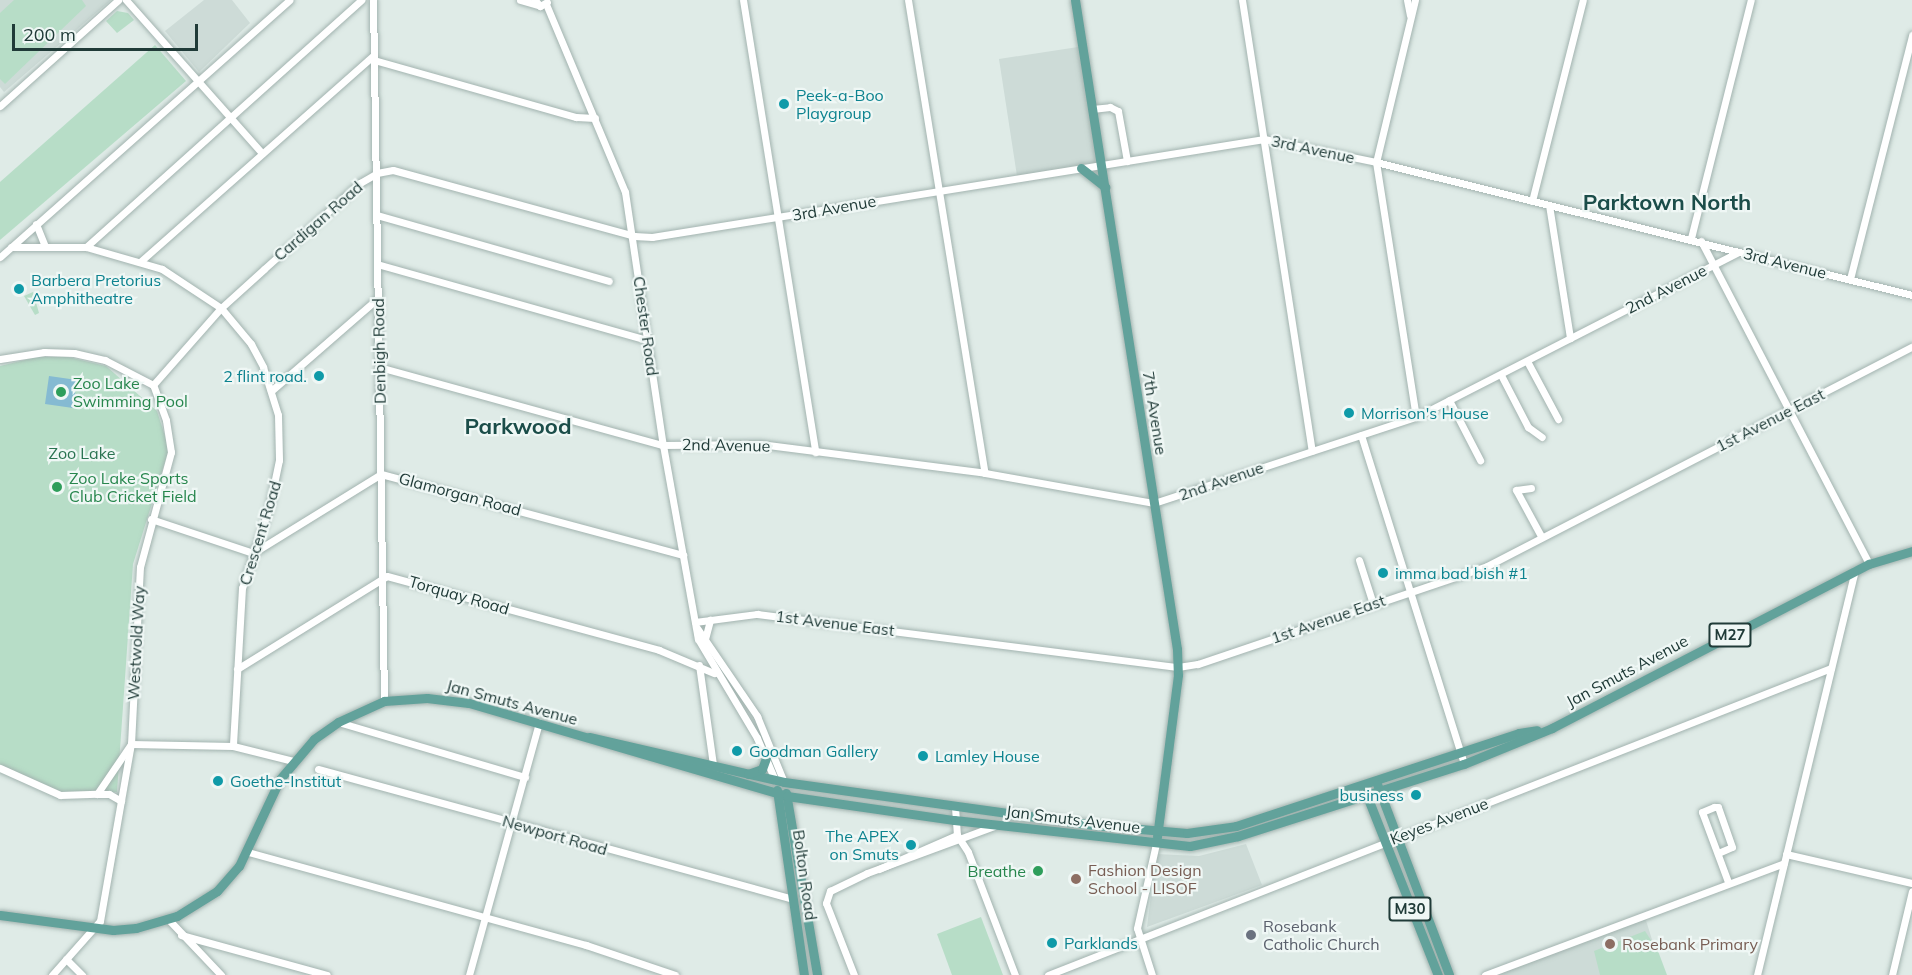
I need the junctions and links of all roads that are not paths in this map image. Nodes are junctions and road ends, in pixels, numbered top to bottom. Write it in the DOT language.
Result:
graph roads {
  1 [pos="118,0"];
  2 [pos="126,0"];
  3 [pos="289,0"];
  4 [pos="362,0"];
  5 [pos="373,0"];
  6 [pos="523,0"];
  7 [pos="743,0"];
  8 [pos="908,0"];
  9 [pos="1075,0"];
  10 [pos="1242,0"];
  11 [pos="1407,0"];
  12 [pos="1415,0"];
  13 [pos="1583,0"];
  14 [pos="1751,0"];
  15 [pos="542,3"];
  16 [pos="1410,19"];
  17 [pos="1912,35"];
  18 [pos="374,58"];
  19 [pos="198,81"];
  20 [pos="0,106"];
  21 [pos="1092,109"];
  22 [pos="229,117"];
  23 [pos="595,118"];
  24 [pos="1264,139"];
  25 [pos="262,153"];
  26 [pos="1127,161"];
  27 [pos="1376,162"];
  28 [pos="1101,165"];
  29 [pos="1081,168"];
  30 [pos="377,173"];
  31 [pos="1105,187"];
  32 [pos="938,190"];
  33 [pos="1532,201"];
  34 [pos="1549,204"];
  35 [pos="377,215"];
  36 [pos="778,218"];
  37 [pos="36,224"];
  38 [pos="634,236"];
  39 [pos="1691,238"];
  40 [pos="1701,241"];
  41 [pos="45,246"];
  42 [pos="11,247"];
  43 [pos="86,247"];
  44 [pos="1738,252"];
  45 [pos="0,257"];
  46 [pos="141,261"];
  47 [pos="377,264"];
  48 [pos="1712,265"];
  49 [pos="1850,279"];
  50 [pos="609,282"];
  51 [pos="1912,295"];
  52 [pos="378,298"];
  53 [pos="221,308"];
  54 [pos="1570,338"];
  55 [pos="647,340"];
  56 [pos="1912,347"];
  57 [pos="0,359"];
  58 [pos="1527,361"];
  59 [pos="379,367"];
  60 [pos="1501,375"];
  61 [pos="153,386"];
  62 [pos="272,391"];
  63 [pos="1449,400"];
  64 [pos="1789,411"];
  65 [pos="1416,417"];
  66 [pos="1558,418"];
  67 [pos="1361,435"];
  68 [pos="1542,437"];
  69 [pos="663,445"];
  70 [pos="1312,451"];
  71 [pos="815,452"];
  72 [pos="1480,460"];
  73 [pos="985,473"];
  74 [pos="381,474"];
  75 [pos="1531,488"];
  76 [pos="1154,503"];
  77 [pos="151,519"];
  78 [pos="1541,536"];
  79 [pos="1912,551"];
  80 [pos="253,553"];
  81 [pos="683,555"];
  82 [pos="1359,560"];
  83 [pos="1869,564"];
  84 [pos="1855,571"];
  85 [pos="382,576"];
  86 [pos="1412,591"];
  87 [pos="1373,604"];
  88 [pos="710,620"];
  89 [pos="695,624"];
  90 [pos="705,639"];
  91 [pos="699,665"];
  92 [pos="1178,667"];
  93 [pos="1831,668"];
  94 [pos="237,669"];
  95 [pos="719,678"];
  96 [pos="384,701"];
  97 [pos="338,722"];
  98 [pos="539,723"];
  99 [pos="1552,728"];
  100 [pos="582,736"];
  101 [pos="131,744"];
  102 [pos="233,746"];
  103 [pos="1461,753"];
  104 [pos="766,758"];
  105 [pos="294,761"];
  106 [pos="1464,764"];
  107 [pos="712,765"];
  108 [pos="0,768"];
  109 [pos="318,769"];
  110 [pos="746,775"];
  111 [pos="525,777"];
  112 [pos="1375,778"];
  113 [pos="779,781"];
  114 [pos="1362,783"];
  115 [pos="1378,790"];
  116 [pos="97,794"];
  117 [pos="1366,794"];
  118 [pos="782,795"];
  119 [pos="814,800"];
  120 [pos="121,801"];
  121 [pos="955,807"];
  122 [pos="791,817"];
  123 [pos="954,820"];
  124 [pos="513,823"];
  125 [pos="997,825"];
  126 [pos="1159,832"];
  127 [pos="958,837"];
  128 [pos="1396,838"];
  129 [pos="1383,843"];
  130 [pos="1156,844"];
  131 [pos="248,852"];
  132 [pos="1718,853"];
  133 [pos="1786,854"];
  134 [pos="1784,863"];
  135 [pos="1728,882"];
  136 [pos="1912,883"];
  137 [pos="1912,891"];
  138 [pos="793,899"];
  139 [pos="0,915"];
  140 [pos="485,918"];
  141 [pos="169,920"];
  142 [pos="96,928"];
  143 [pos="181,934"];
  144 [pos="1138,939"];
  145 [pos="66,959"];
  146 [pos="52,975"];
  147 [pos="82,975"];
  148 [pos="221,975"];
  149 [pos="327,975"];
  150 [pos="469,975"];
  151 [pos="675,975"];
  152 [pos="804,975"];
  153 [pos="817,975"];
  154 [pos="854,975"];
  155 [pos="1015,975"];
  156 [pos="1048,975"];
  157 [pos="1152,975"];
  158 [pos="1438,975"];
  159 [pos="1449,975"];
  160 [pos="1485,975"];
  161 [pos="1757,975"];
  162 [pos="1892,975"];
  1 -- 20 [label="street"];
  2 -- 19 [label="street"];
  3 -- 19 [label="street"];
  4 -- 22 [label="street"];
  5 -- 18 [label="street, Denbigh Road"];
  6 -- 15 [label="street"];
  7 -- 36 [label="street"];
  8 -- 32 [label="street"];
  9 -- 21 [label="main road, 7th Avenue"];
  10 -- 24 [label="street"];
  11 -- 16 [label="street"];
  12 -- 16 [label="street"];
  13 -- 33 [label="street"];
  14 -- 39 [label="street"];
  15 -- 23 [label="street, Chester Road"];
  16 -- 27 [label="street"];
  17 -- 49 [label="street"];
  18 -- 23 [label="street"];
  18 -- 25 [label="street"];
  18 -- 30 [label="street, Denbigh Road"];
  19 -- 22 [label="street"];
  19 -- 37 [label="street"];
  21 -- 26 [label="street"];
  21 -- 28 [label="main road, 7th Avenue"];
  22 -- 25 [label="street"];
  22 -- 43 [label="street"];
  23 -- 38 [label="street, Chester Road"];
  24 -- 26 [label="street, 3rd Avenue"];
  24 -- 27 [label="street, 3rd Avenue"];
  24 -- 70 [label="street"];
  25 -- 46 [label="street"];
  26 -- 28 [label="street, 3rd Avenue"];
  27 -- 33 [label="street, 3rd Avenue"];
  27 -- 65 [label="street"];
  28 -- 29 [label="street, 3rd Avenue"];
  28 -- 31 [label="main road, 7th Avenue"];
  29 -- 31 [label="main road"];
  29 -- 32 [label="street, 3rd Avenue"];
  30 -- 35 [label="street, Denbigh Road"];
  30 -- 38 [label="street, Cardigan Road"];
  30 -- 53 [label="street, Cardigan Road"];
  31 -- 76 [label="main road, 7th Avenue"];
  32 -- 36 [label="street, 3rd Avenue"];
  32 -- 73 [label="street"];
  33 -- 34 [label="street, 3rd Avenue"];
  34 -- 39 [label="street, 3rd Avenue"];
  34 -- 54 [label="street"];
  35 -- 47 [label="street, Denbigh Road"];
  35 -- 50 [label="street"];
  36 -- 38 [label="street, 3rd Avenue"];
  36 -- 71 [label="street"];
  37 -- 41 [label="street"];
  37 -- 42 [label="street"];
  38 -- 55 [label="street, Chester Road"];
  39 -- 40 [label="street, 3rd Avenue"];
  40 -- 44 [label="street, 3rd Avenue"];
  40 -- 48 [label="street"];
  41 -- 42 [label="street, Crescent Road"];
  41 -- 43 [label="street, Crescent Road"];
  42 -- 45 [label="street"];
  43 -- 46 [label="street, Crescent Road"];
  44 -- 48 [label="street, 2nd Avenue"];
  44 -- 49 [label="street, 3rd Avenue"];
  46 -- 53 [label="street, Crescent Road"];
  47 -- 52 [label="street, Denbigh Road"];
  47 -- 55 [label="street"];
  48 -- 54 [label="street, 2nd Avenue"];
  48 -- 64 [label="street"];
  49 -- 51 [label="street, 3rd Avenue"];
  52 -- 59 [label="street, Denbigh Road"];
  52 -- 62 [label="street"];
  53 -- 61 [label="street, Cardigan Road"];
  53 -- 62 [label="street, Crescent Road"];
  54 -- 58 [label="street, 2nd Avenue"];
  55 -- 69 [label="street, Chester Road"];
  56 -- 64 [label="street, 1st Avenue East"];
  57 -- 61 [label="street"];
  58 -- 60 [label="street, 2nd Avenue"];
  58 -- 66 [label="street"];
  59 -- 69 [label="street, 2nd Avenue"];
  59 -- 74 [label="street, Denbigh Road"];
  60 -- 63 [label="street, 2nd Avenue"];
  60 -- 68 [label="street"];
  61 -- 77 [label="street, Westwold Way"];
  62 -- 80 [label="street, Crescent Road"];
  63 -- 65 [label="street, 2nd Avenue"];
  63 -- 72 [label="street"];
  64 -- 78 [label="street, 1st Avenue East"];
  64 -- 83 [label="street"];
  65 -- 67 [label="street, 2nd Avenue"];
  67 -- 70 [label="street, 2nd Avenue"];
  67 -- 86 [label="street"];
  69 -- 71 [label="street, 2nd Avenue"];
  69 -- 81 [label="street, Chester Road"];
  70 -- 76 [label="street, 2nd Avenue"];
  71 -- 73 [label="street, 2nd Avenue"];
  73 -- 76 [label="street, 2nd Avenue"];
  74 -- 80 [label="street, Glamorgan Road"];
  74 -- 81 [label="street, Glamorgan Road"];
  74 -- 85 [label="street, Denbigh Road"];
  75 -- 78 [label="street"];
  76 -- 92 [label="main road, 7th Avenue"];
  77 -- 80 [label="street"];
  77 -- 101 [label="street, Westwold Way"];
  78 -- 86 [label="street, 1st Avenue East"];
  79 -- 83 [label="main road, Jan Smuts Avenue / M27"];
  80 -- 94 [label="street, Crescent Road"];
  81 -- 89 [label="street, Chester Road"];
  82 -- 87 [label="street"];
  83 -- 84 [label="main road, Jan Smuts Avenue / M27"];
  84 -- 93 [label="street"];
  84 -- 99 [label="main road, Jan Smuts Avenue / M27"];
  85 -- 91 [label="street, Torquay Road"];
  85 -- 94 [label="street"];
  85 -- 96 [label="street, Denbigh Road"];
  86 -- 87 [label="street, 1st Avenue East"];
  86 -- 103 [label="street"];
  87 -- 92 [label="street, 1st Avenue East"];
  88 -- 89 [label="street, 1st Avenue East"];
  88 -- 90 [label="street"];
  88 -- 92 [label="street, 1st Avenue East"];
  89 -- 90 [label="street, Chester Road"];
  89 -- 95 [label="street, Chester Road"];
  90 -- 113 [label="street, Chester Road"];
  91 -- 95 [label="street, Torquay Road"];
  91 -- 107 [label="street"];
  92 -- 126 [label="main road, 7th Avenue"];
  93 -- 128 [label="street, Keyes Avenue"];
  93 -- 133 [label="street"];
  94 -- 102 [label="street, Crescent Road"];
  95 -- 104 [label="street, Chester Road"];
  96 -- 97 [label="main road, Jan Smuts Avenue / M27"];
  96 -- 98 [label="main road, Jan Smuts Avenue / M27"];
  97 -- 105 [label="main road, Jan Smuts Avenue / M27"];
  97 -- 111 [label="street"];
  98 -- 100 [label="main road, Jan Smuts Avenue / M27"];
  98 -- 111 [label="street"];
  99 -- 103 [label="main road, Jan Smuts Avenue / M27"];
  99 -- 106 [label="main road, Jan Smuts Avenue / M27"];
  100 -- 107 [label="main road, Jan Smuts Avenue / M27"];
  100 -- 118 [label="main road, Jan Smuts Avenue / M27"];
  101 -- 102 [label="street"];
  101 -- 116 [label="street"];
  101 -- 120 [label="street, Westwold Way"];
  102 -- 105 [label="street"];
  103 -- 106 [label="street"];
  103 -- 112 [label="main road, Jan Smuts Avenue / M27"];
  104 -- 110 [label="main road"];
  104 -- 113 [label="street, Chester Road"];
  105 -- 131 [label="main road, Jan Smuts Avenue / M27"];
  106 -- 115 [label="main road, Jan Smuts Avenue / M27"];
  107 -- 110 [label="main road, Jan Smuts Avenue / M27"];
  108 -- 116 [label="street"];
  109 -- 124 [label="street, Newport Road"];
  110 -- 113 [label="main road, Jan Smuts Avenue / M27"];
  111 -- 124 [label="street"];
  112 -- 114 [label="main road, Jan Smuts Avenue / M27"];
  112 -- 115 [label="main road, M30"];
  113 -- 118 [label="main road, Bolton Road"];
  113 -- 121 [label="main road, Jan Smuts Avenue / M27"];
  114 -- 117 [label="main road, M30"];
  114 -- 126 [label="main road, Jan Smuts Avenue / M27"];
  115 -- 117 [label="main road, Jan Smuts Avenue / M27"];
  115 -- 128 [label="main road, M30"];
  116 -- 120 [label="street"];
  117 -- 129 [label="main road, M30"];
  117 -- 130 [label="main road, Jan Smuts Avenue / M27"];
  118 -- 119 [label="main road, Jan Smuts Avenue / M27"];
  118 -- 122 [label="main road, Bolton Road"];
  118 -- 138 [label="main road, Bolton Road"];
  119 -- 122 [label="main road"];
  119 -- 123 [label="main road, Jan Smuts Avenue / M27"];
  120 -- 142 [label="street, Westwold Way"];
  121 -- 123 [label="street"];
  121 -- 126 [label="main road, Jan Smuts Avenue / M27"];
  122 -- 153 [label="main road, Bolton Road"];
  123 -- 125 [label="main road, Jan Smuts Avenue / M27"];
  123 -- 127 [label="street"];
  124 -- 138 [label="street, Newport Road"];
  124 -- 140 [label="street"];
  125 -- 127 [label="street"];
  125 -- 130 [label="main road, Jan Smuts Avenue / M27"];
  126 -- 130 [label="main road, 7th Avenue"];
  127 -- 154 [label="street"];
  127 -- 155 [label="street"];
  128 -- 129 [label="street, Keyes Avenue"];
  128 -- 159 [label="main road, M30"];
  129 -- 144 [label="street, Keyes Avenue"];
  129 -- 158 [label="main road, M30"];
  130 -- 144 [label="street"];
  131 -- 140 [label="street"];
  131 -- 141 [label="main road, Jan Smuts Avenue / M27"];
  132 -- 132 [label="street"];
  132 -- 135 [label="street"];
  133 -- 134 [label="street"];
  133 -- 136 [label="street"];
  134 -- 135 [label="street"];
  134 -- 161 [label="street"];
  135 -- 160 [label="street"];
  137 -- 162 [label="street"];
  138 -- 152 [label="main road, Bolton Road"];
  139 -- 142 [label="main road, Jan Smuts Avenue / M27"];
  140 -- 150 [label="street"];
  140 -- 151 [label="street"];
  141 -- 142 [label="main road, Jan Smuts Avenue / M27"];
  141 -- 143 [label="street"];
  142 -- 145 [label="street"];
  143 -- 148 [label="street"];
  143 -- 149 [label="street"];
  144 -- 156 [label="street, Keyes Avenue"];
  144 -- 157 [label="street"];
  145 -- 146 [label="street"];
  145 -- 147 [label="street"];
}
